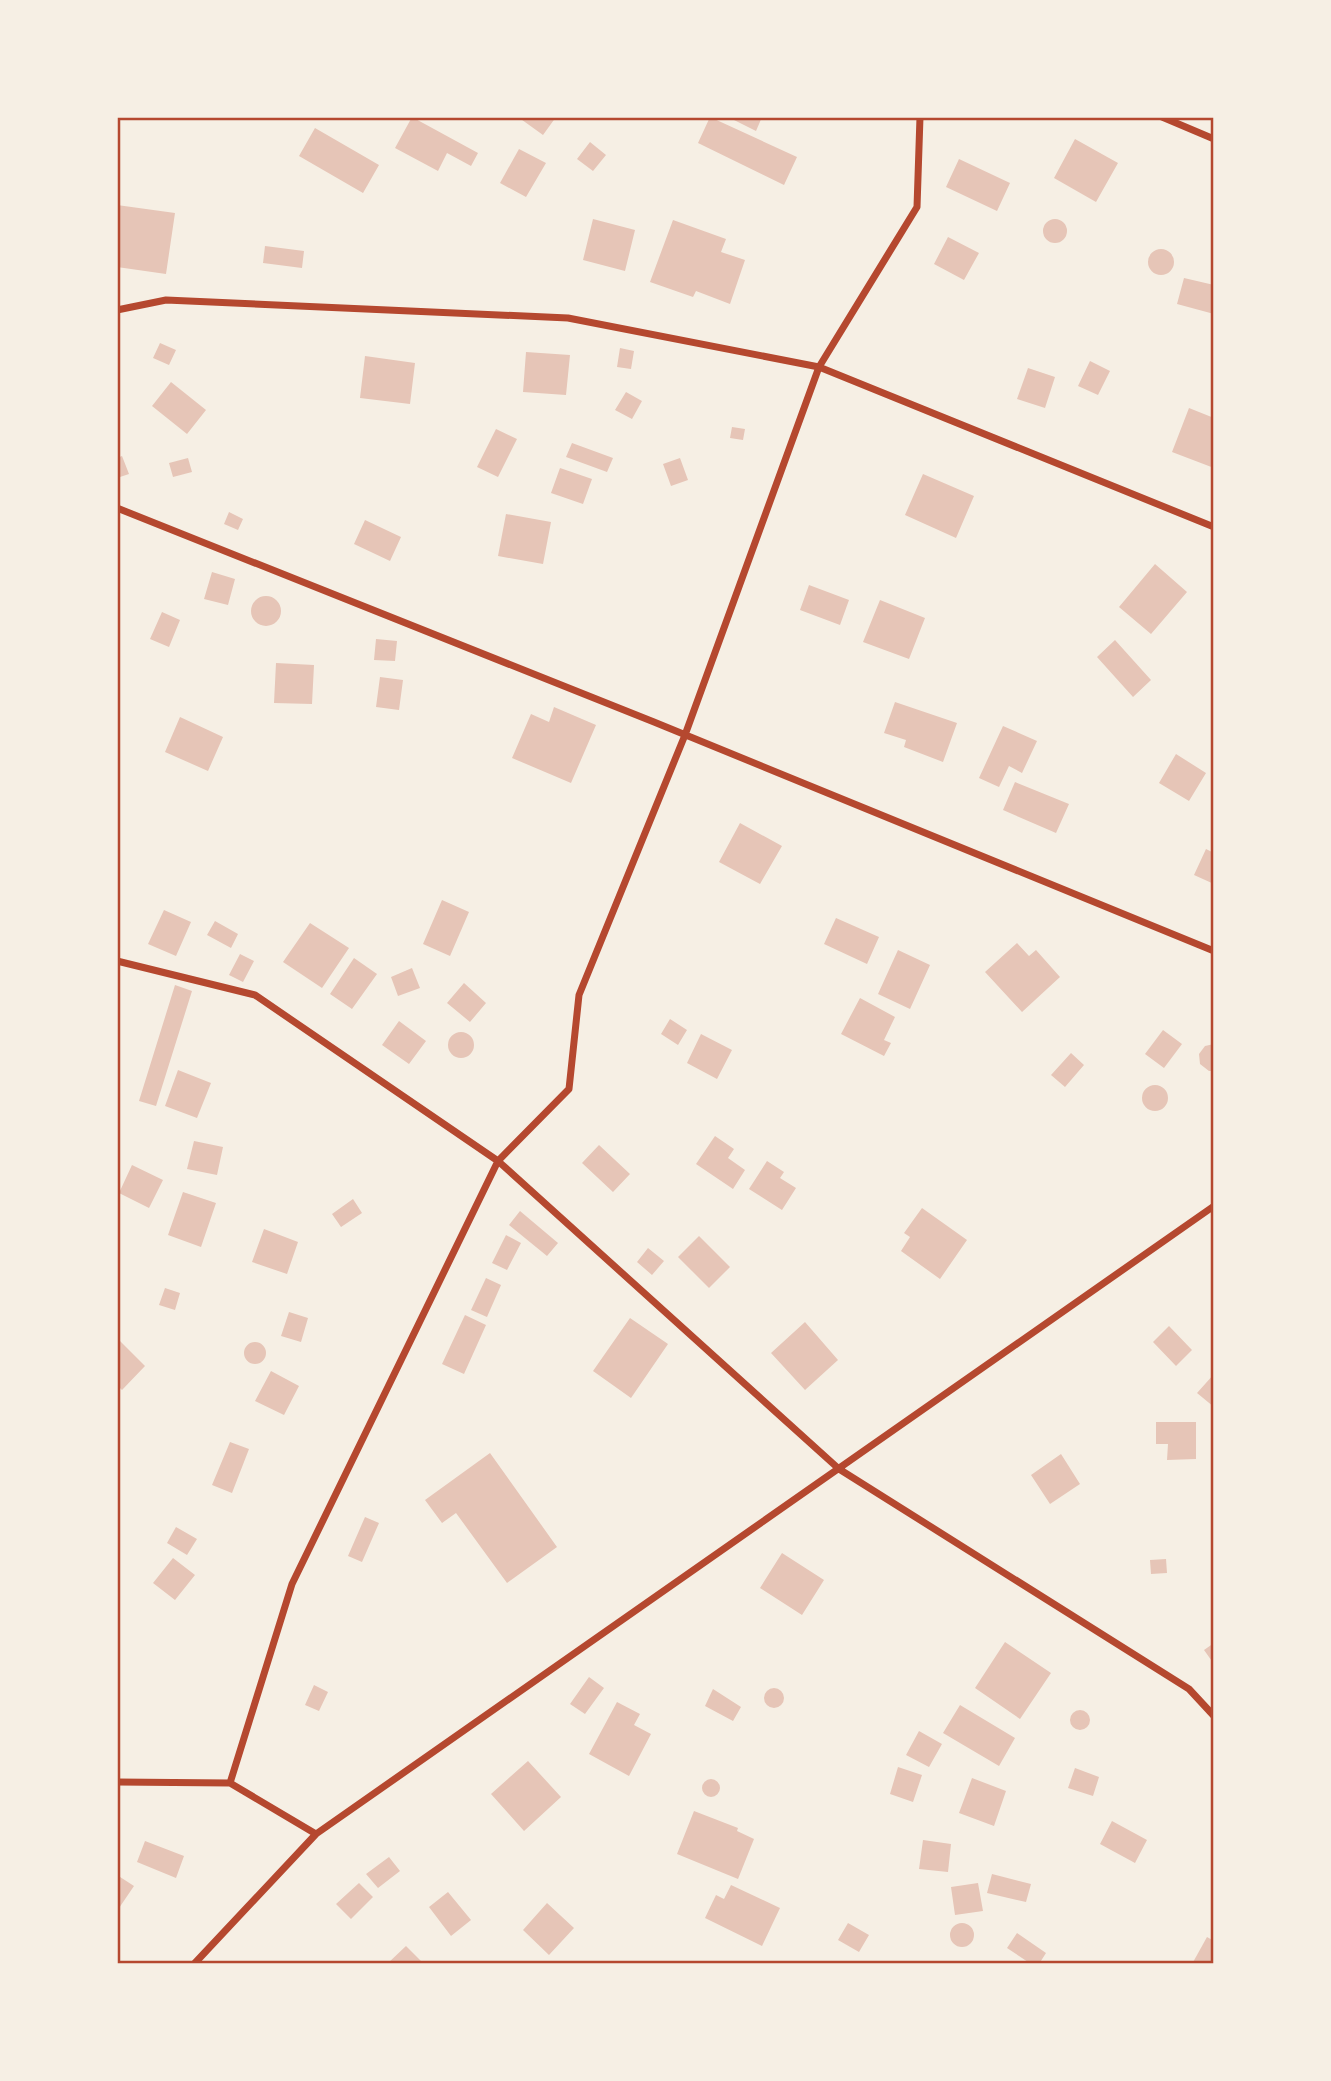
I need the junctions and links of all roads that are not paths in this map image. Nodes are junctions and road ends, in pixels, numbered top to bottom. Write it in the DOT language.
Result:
graph roads {
  1 [pos="920,117"];
  2 [pos="1162,117"];
  3 [pos="1214,139"];
  4 [pos="117,310"];
  5 [pos="819,367"];
  6 [pos="117,508"];
  7 [pos="1214,527"];
  8 [pos="685,735"];
  9 [pos="1214,951"];
  10 [pos="117,961"];
  11 [pos="498,1161"];
  12 [pos="1214,1206"];
  13 [pos="839,1469"];
  14 [pos="1214,1716"];
  15 [pos="117,1782"];
  16 [pos="230,1783"];
  17 [pos="316,1834"];
  18 [pos="194,1964"];
  1 -- 5 [label="street"];
  2 -- 3 [label="street"];
  4 -- 5 [label="street"];
  5 -- 7 [label="street"];
  5 -- 8 [label="street"];
  6 -- 8 [label="street"];
  8 -- 9 [label="street"];
  8 -- 11 [label="street"];
  10 -- 11 [label="street"];
  11 -- 13 [label="street"];
  11 -- 16 [label="street"];
  12 -- 13 [label="street"];
  13 -- 14 [label="street"];
  13 -- 17 [label="street"];
  15 -- 16 [label="street"];
  16 -- 17 [label="street"];
  17 -- 18 [label="street"];
}
